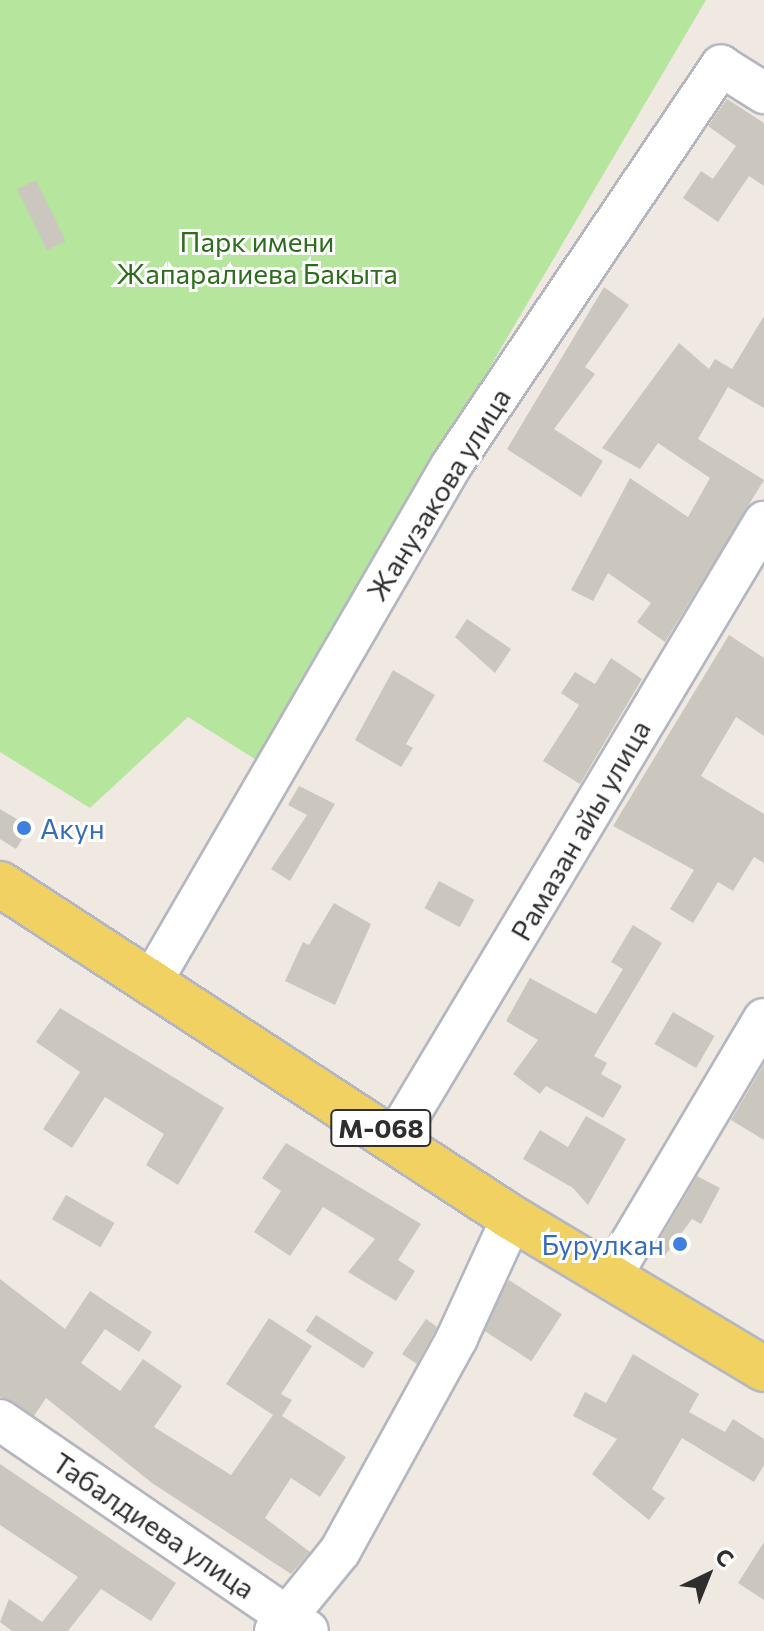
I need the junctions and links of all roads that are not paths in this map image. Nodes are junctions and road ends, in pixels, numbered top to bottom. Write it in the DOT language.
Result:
graph roads {
  1 [pos="764,93"];
  2 [pos="764,522"];
  3 [pos="0,884"];
  4 [pos="152,981"];
  5 [pos="764,1019"];
  6 [pos="396,1137"];
  7 [pos="512,1218"];
  8 [pos="610,1278"];
  9 [pos="764,1369"];
  10 [pos="0,1420"];
  11 [pos="290,1626"];
  1 -- 4 [label="street, Жанузакова улица"];
  2 -- 6 [label="street, Рамазан айы улица"];
  3 -- 4 [label="main road, М-068"];
  4 -- 6 [label="main road, М-068"];
  5 -- 8 [label="street"];
  6 -- 7 [label="main road, М-068"];
  7 -- 8 [label="main road, М-068"];
  7 -- 11 [label="street"];
  8 -- 9 [label="main road, М-068"];
  10 -- 11 [label="street, Табалдиева улица"];
}
